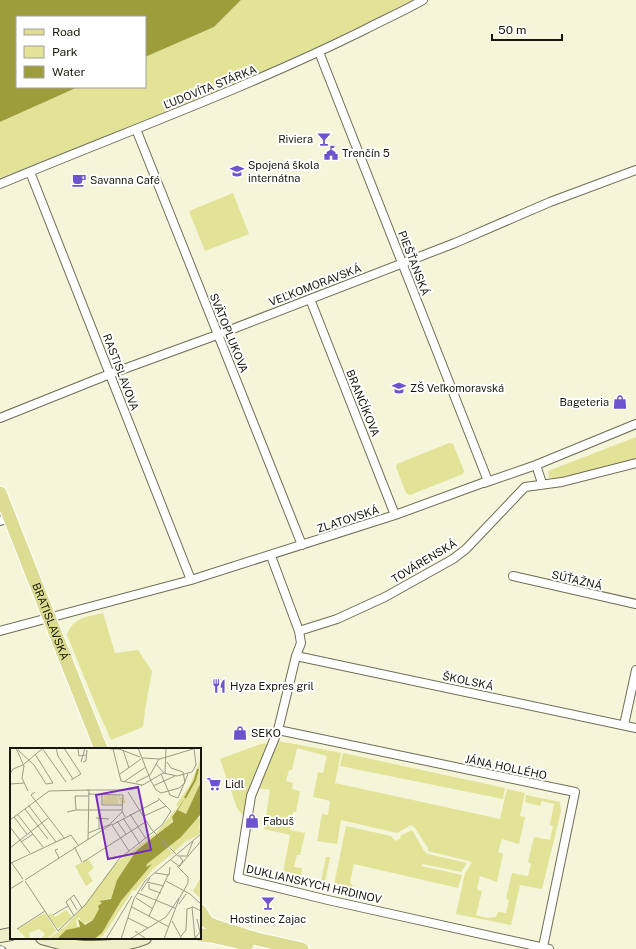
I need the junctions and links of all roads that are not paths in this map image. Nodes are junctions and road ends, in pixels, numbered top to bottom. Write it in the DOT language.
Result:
graph roads {
  1 [pos="423,0"];
  2 [pos="319,52"];
  3 [pos="136,129"];
  4 [pos="636,170"];
  5 [pos="30,172"];
  6 [pos="0,184"];
  7 [pos="402,263"];
  8 [pos="310,299"];
  9 [pos="217,335"];
  10 [pos="110,374"];
  11 [pos="0,418"];
  12 [pos="636,424"];
  13 [pos="636,463"];
  14 [pos="536,465"];
  15 [pos="488,481"];
  16 [pos="541,484"];
  17 [pos="0,493"];
  18 [pos="395,515"];
  19 [pos="5,519"];
  20 [pos="302,545"];
  21 [pos="270,556"];
  22 [pos="513,576"];
  23 [pos="191,580"];
  24 [pos="636,604"];
  25 [pos="49,617"];
  26 [pos="0,631"];
  27 [pos="299,631"];
  28 [pos="296,656"];
  29 [pos="636,670"];
  30 [pos="624,726"];
  31 [pos="636,728"];
  32 [pos="278,730"];
  33 [pos="101,748"];
  34 [pos="201,913"];
  35 [pos="10,934"];
  36 [pos="201,935"];
  37 [pos="0,936"];
  38 [pos="45,939"];
  39 [pos="122,939"];
  40 [pos="142,939"];
  41 [pos="110,946"];
  42 [pos="546,948"];
  43 [pos="269,949"];
  44 [pos="302,949"];
  1 -- 2 [label="street, ĽUDOVÍTA STÁRKA"];
  2 -- 3 [label="street, ĽUDOVÍTA STÁRKA"];
  2 -- 7 [label="street, PIEŠŤANSKÁ"];
  3 -- 5 [label="street, ĽUDOVÍTA STÁRKA"];
  3 -- 9 [label="street, SVÄTOPLUKOVA"];
  4 -- 7 [label="street, VEĽKOMORAVSKÁ"];
  5 -- 6 [label="street, ĽUDOVÍTA STÁRKA"];
  5 -- 10 [label="street, RASTISLAVOVA"];
  7 -- 8 [label="street, VEĽKOMORAVSKÁ"];
  7 -- 15 [label="street, PIEŠŤANSKÁ"];
  8 -- 9 [label="street, VEĽKOMORAVSKÁ"];
  8 -- 18 [label="street, BRANČÍKOVA"];
  9 -- 10 [label="street, VEĽKOMORAVSKÁ"];
  9 -- 20 [label="street, SVÄTOPLUKOVA"];
  10 -- 11 [label="street, VEĽKOMORAVSKÁ"];
  10 -- 23 [label="street, RASTISLAVOVA"];
  12 -- 14 [label="street, ZLATOVSKÁ"];
  13 -- 16 [label="street, TOVÁRENSKÁ"];
  14 -- 15 [label="street, ZLATOVSKÁ"];
  14 -- 16 [label="street"];
  15 -- 18 [label="street, ZLATOVSKÁ"];
  16 -- 27 [label="street, TOVÁRENSKÁ"];
  17 -- 19 [label="main road, BRATISLAVSKÁ"];
  18 -- 20 [label="street, ZLATOVSKÁ"];
  19 -- 25 [label="main road, BRATISLAVSKÁ"];
  20 -- 21 [label="street, ZLATOVSKÁ"];
  21 -- 23 [label="street, ZLATOVSKÁ"];
  21 -- 27 [label="street, DUKLIANSKYCH HRDINOV"];
  22 -- 24 [label="street, SÚŤAŽNÁ"];
  23 -- 25 [label="street, ZLATOVSKÁ"];
  25 -- 26 [label="street, ZLATOVSKÁ"];
  25 -- 33 [label="main road, BRATISLAVSKÁ"];
  27 -- 28 [label="street, DUKLIANSKYCH HRDINOV"];
  28 -- 30 [label="street, ŠKOLSKÁ"];
  28 -- 32 [label="street, DUKLIANSKYCH HRDINOV"];
  29 -- 30 [label="street"];
  30 -- 31 [label="street, ŠKOLSKÁ"];
  32 -- 42 [label="street, JÁNA HOLLÉHO"];
  32 -- 42 [label="street, DUKLIANSKYCH HRDINOV"];
  34 -- 44 [label="main road"];
  35 -- 37 [label="main road"];
  36 -- 43 [label="main road"];
  38 -- 41 [label="main road"];
  39 -- 41 [label="main road"];
  40 -- 41 [label="main road"];
}
